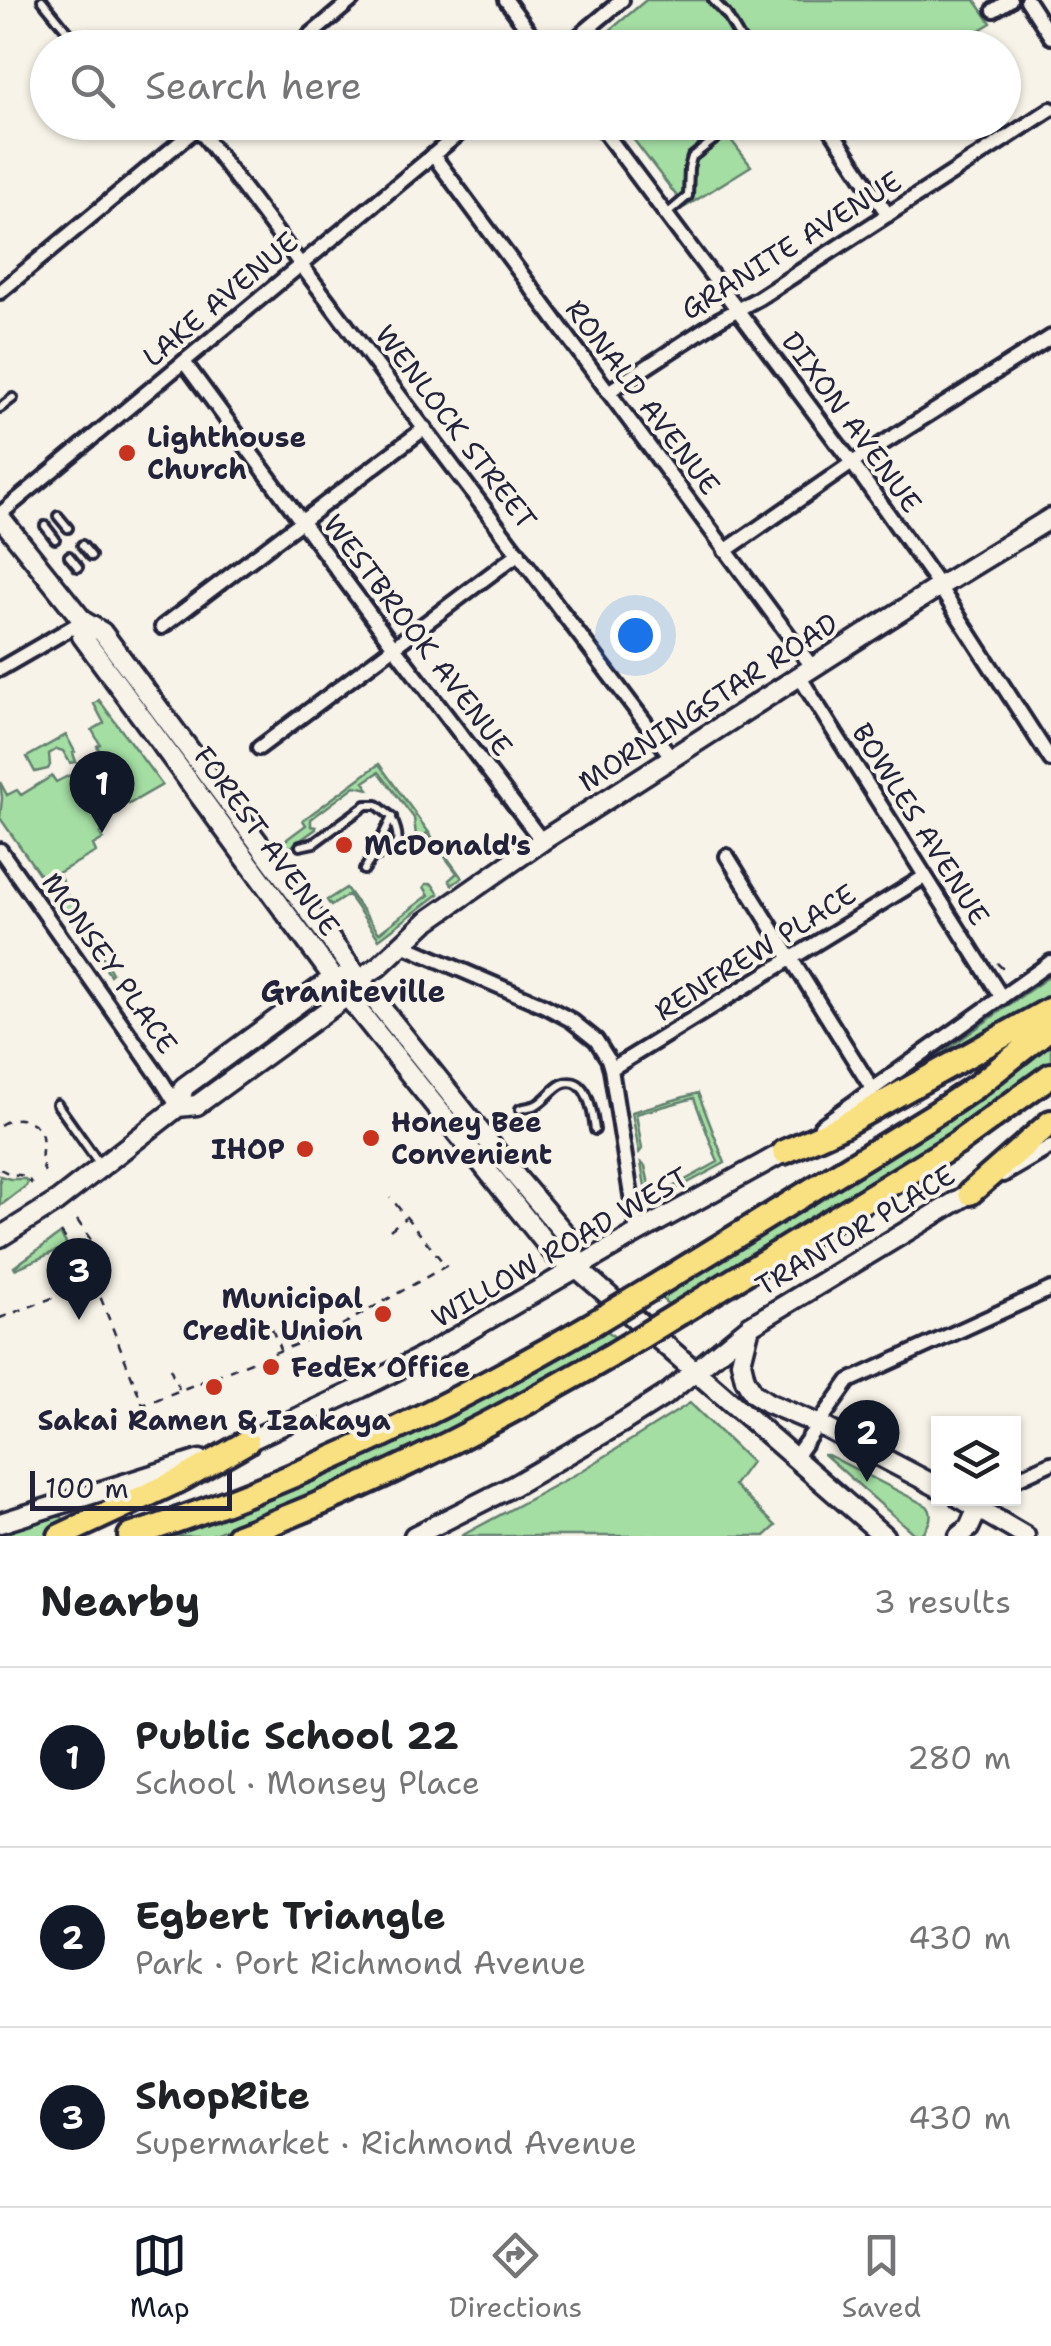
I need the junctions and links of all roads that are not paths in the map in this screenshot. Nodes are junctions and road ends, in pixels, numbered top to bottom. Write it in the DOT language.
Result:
graph roads {
  1 [pos="42,0"];
  2 [pos="352,0"];
  3 [pos="506,0"];
  4 [pos="622,0"];
  5 [pos="713,0"];
  6 [pos="1010,0"];
  7 [pos="1028,0"];
  8 [pos="994,10"];
  9 [pos="66,30"];
  10 [pos="316,30"];
  11 [pos="528,30"];
  12 [pos="586,30"];
  13 [pos="734,30"];
  14 [pos="1051,36"];
  15 [pos="1051,109"];
  16 [pos="1021,129"];
  17 [pos="183,140"];
  18 [pos="212,140"];
  19 [pos="452,140"];
  20 [pos="612,140"];
  21 [pos="712,140"];
  22 [pos="838,140"];
  23 [pos="1003,140"];
  24 [pos="433,156"];
  25 [pos="667,214"];
  26 [pos="888,215"];
  27 [pos="302,264"];
  28 [pos="0,292"];
  29 [pos="738,309"];
  30 [pos="1051,337"];
  31 [pos="184,362"];
  32 [pos="608,392"];
  33 [pos="13,398"];
  34 [pos="0,408"];
  35 [pos="425,428"];
  36 [pos="852,464"];
  37 [pos="0,516"];
  38 [pos="58,516"];
  39 [pos="1051,518"];
  40 [pos="301,521"];
  41 [pos="45,526"];
  42 [pos="68,528"];
  43 [pos="56,539"];
  44 [pos="82,545"];
  45 [pos="726,551"];
  46 [pos="519,553"];
  47 [pos="69,556"];
  48 [pos="91,556"];
  49 [pos="78,567"];
  50 [pos="940,586"];
  51 [pos="84,621"];
  52 [pos="162,626"];
  53 [pos="394,646"];
  54 [pos="0,668"];
  55 [pos="806,672"];
  56 [pos="259,748"];
  57 [pos="672,758"];
  58 [pos="1051,760"];
  59 [pos="392,817"];
  60 [pos="542,841"];
  61 [pos="300,846"];
  62 [pos="0,850"];
  63 [pos="373,856"];
  64 [pos="727,856"];
  65 [pos="364,870"];
  66 [pos="924,876"];
  67 [pos="404,945"];
  68 [pos="791,960"];
  69 [pos="1051,962"];
  70 [pos="333,978"];
  71 [pos="359,979"];
  72 [pos="347,996"];
  73 [pos="1002,998"];
  74 [pos="1051,1009"];
  75 [pos="1051,1027"];
  76 [pos="612,1070"];
  77 [pos="1051,1075"];
  78 [pos="872,1090"];
  79 [pos="56,1104"];
  80 [pos="178,1107"];
  81 [pos="520,1109"];
  82 [pos="1051,1122"];
  83 [pos="595,1130"];
  84 [pos="1051,1148"];
  85 [pos="784,1152"];
  86 [pos="102,1167"];
  87 [pos="970,1193"];
  88 [pos="636,1233"];
  89 [pos="0,1237"];
  90 [pos="578,1268"];
  91 [pos="1051,1289"];
  92 [pos="750,1326"];
  93 [pos="694,1370"];
  94 [pos="818,1424"];
  95 [pos="248,1442"];
  96 [pos="794,1457"];
  97 [pos="1051,1463"];
  98 [pos="1021,1477"];
  99 [pos="931,1483"];
  100 [pos="972,1506"];
  101 [pos="979,1506"];
  102 [pos="0,1523"];
  103 [pos="60,1536"];
  104 [pos="130,1536"];
  105 [pos="238,1536"];
  106 [pos="414,1536"];
  107 [pos="884,1536"];
  108 [pos="959,1536"];
  109 [pos="1025,1536"];
  1 -- 9 [label="lane"];
  2 -- 10 [label="street"];
  3 -- 11 [label="street"];
  4 -- 12 [label="street"];
  5 -- 13 [label="lane"];
  6 -- 8 [label="street"];
  7 -- 14 [label="street"];
  15 -- 16 [label="street, GRANITE AVENUE"];
  17 -- 28 [label="street"];
  18 -- 27 [label="street, WENLOCK STREET"];
  19 -- 24 [label="street, LAKE AVENUE"];
  20 -- 25 [label="street, DIXON AVENUE"];
  21 -- 25 [label="lane"];
  22 -- 26 [label="street"];
  23 -- 26 [label="street, GRANITE AVENUE"];
  24 -- 27 [label="street, LAKE AVENUE"];
  24 -- 32 [label="street, RONALD AVENUE"];
  25 -- 29 [label="street, DIXON AVENUE"];
  26 -- 29 [label="street, GRANITE AVENUE"];
  27 -- 31 [label="street, LAKE AVENUE"];
  27 -- 35 [label="street, WENLOCK STREET"];
  29 -- 32 [label="street, GRANITE AVENUE"];
  29 -- 36 [label="street, DIXON AVENUE"];
  30 -- 36 [label="street"];
  31 -- 37 [label="street, LAKE AVENUE"];
  31 -- 40 [label="street, WESTBROOK AVENUE"];
  32 -- 45 [label="street, RONALD AVENUE"];
  33 -- 34 [label="lane"];
  35 -- 40 [label="street"];
  35 -- 46 [label="street, WENLOCK STREET"];
  36 -- 45 [label="street"];
  36 -- 50 [label="street, DIXON AVENUE"];
  37 -- 51 [label="main road, FOREST AVENUE"];
  38 -- 42 [label="lane"];
  39 -- 50 [label="main road, MORNINGSTAR ROAD"];
  40 -- 52 [label="street"];
  40 -- 53 [label="street, WESTBROOK AVENUE"];
  41 -- 43 [label="lane"];
  44 -- 48 [label="lane"];
  45 -- 55 [label="street, RONALD AVENUE"];
  46 -- 53 [label="street"];
  46 -- 57 [label="street, WENLOCK STREET"];
  47 -- 49 [label="lane"];
  50 -- 55 [label="main road, MORNINGSTAR ROAD"];
  50 -- 58 [label="street, DIXON AVENUE"];
  51 -- 54 [label="street"];
  51 -- 70 [label="main road, FOREST AVENUE"];
  51 -- 71 [label="main road, FOREST AVENUE"];
  53 -- 56 [label="street"];
  53 -- 60 [label="street, WESTBROOK AVENUE"];
  55 -- 57 [label="main road, MORNINGSTAR ROAD"];
  55 -- 66 [label="street, BOWLES AVENUE"];
  57 -- 60 [label="main road, MORNINGSTAR ROAD"];
  59 -- 61 [label="lane"];
  59 -- 63 [label="lane"];
  59 -- 63 [label="lane"];
  60 -- 67 [label="main road, MORNINGSTAR ROAD"];
  62 -- 80 [label="street, MONSEY PLACE"];
  63 -- 65 [label="lane"];
  64 -- 68 [label="street"];
  66 -- 68 [label="street, RENFREW PLACE"];
  66 -- 73 [label="street, BOWLES AVENUE"];
  67 -- 71 [label="main road, MORNINGSTAR ROAD"];
  67 -- 76 [label="street"];
  68 -- 76 [label="street, RENFREW PLACE"];
  68 -- 78 [label="street"];
  69 -- 73 [label="street, WILLOW ROAD WEST"];
  70 -- 71 [label="main road"];
  70 -- 72 [label="main road, FOREST AVENUE"];
  70 -- 80 [label="main road"];
  71 -- 72 [label="main road, MORNINGSTAR ROAD"];
  71 -- 90 [label="main road, FOREST AVENUE"];
  72 -- 80 [label="main road, MORNINGSTAR ROAD"];
  72 -- 90 [label="main road, FOREST AVENUE"];
  73 -- 78 [label="street, WILLOW ROAD WEST"];
  74 -- 85 [label="highway"];
  75 -- 104 [label="highway, bridge"];
  76 -- 88 [label="street"];
  77 -- 105 [label="highway, bridge"];
  78 -- 85 [label="street, WILLOW ROAD WEST"];
  79 -- 86 [label="lane"];
  80 -- 86 [label="main road"];
  81 -- 83 [label="lane"];
  82 -- 87 [label="highway"];
  84 -- 87 [label="street, TRANTOR PLACE"];
  85 -- 88 [label="main road, WILLOW ROAD WEST"];
  86 -- 89 [label="main road"];
  87 -- 92 [label="main road, TRANTOR PLACE"];
  88 -- 90 [label="main road, WILLOW ROAD WEST"];
  90 -- 93 [label="main road, FOREST AVENUE"];
  90 -- 95 [label="main road, WILLOW ROAD WEST"];
  91 -- 94 [label="street"];
  92 -- 93 [label="main road, TRANTOR PLACE"];
  92 -- 94 [label="main road"];
  93 -- 96 [label="main road, FOREST AVENUE"];
  93 -- 106 [label="main road, TRANTOR PLACE"];
  94 -- 96 [label="street"];
  94 -- 99 [label="main road"];
  95 -- 102 [label="main road, WILLOW ROAD WEST"];
  95 -- 103 [label="highway"];
  96 -- 107 [label="main road, FOREST AVENUE"];
  97 -- 98 [label="street"];
  100 -- 108 [label="main road"];
  101 -- 109 [label="main road"];
}
